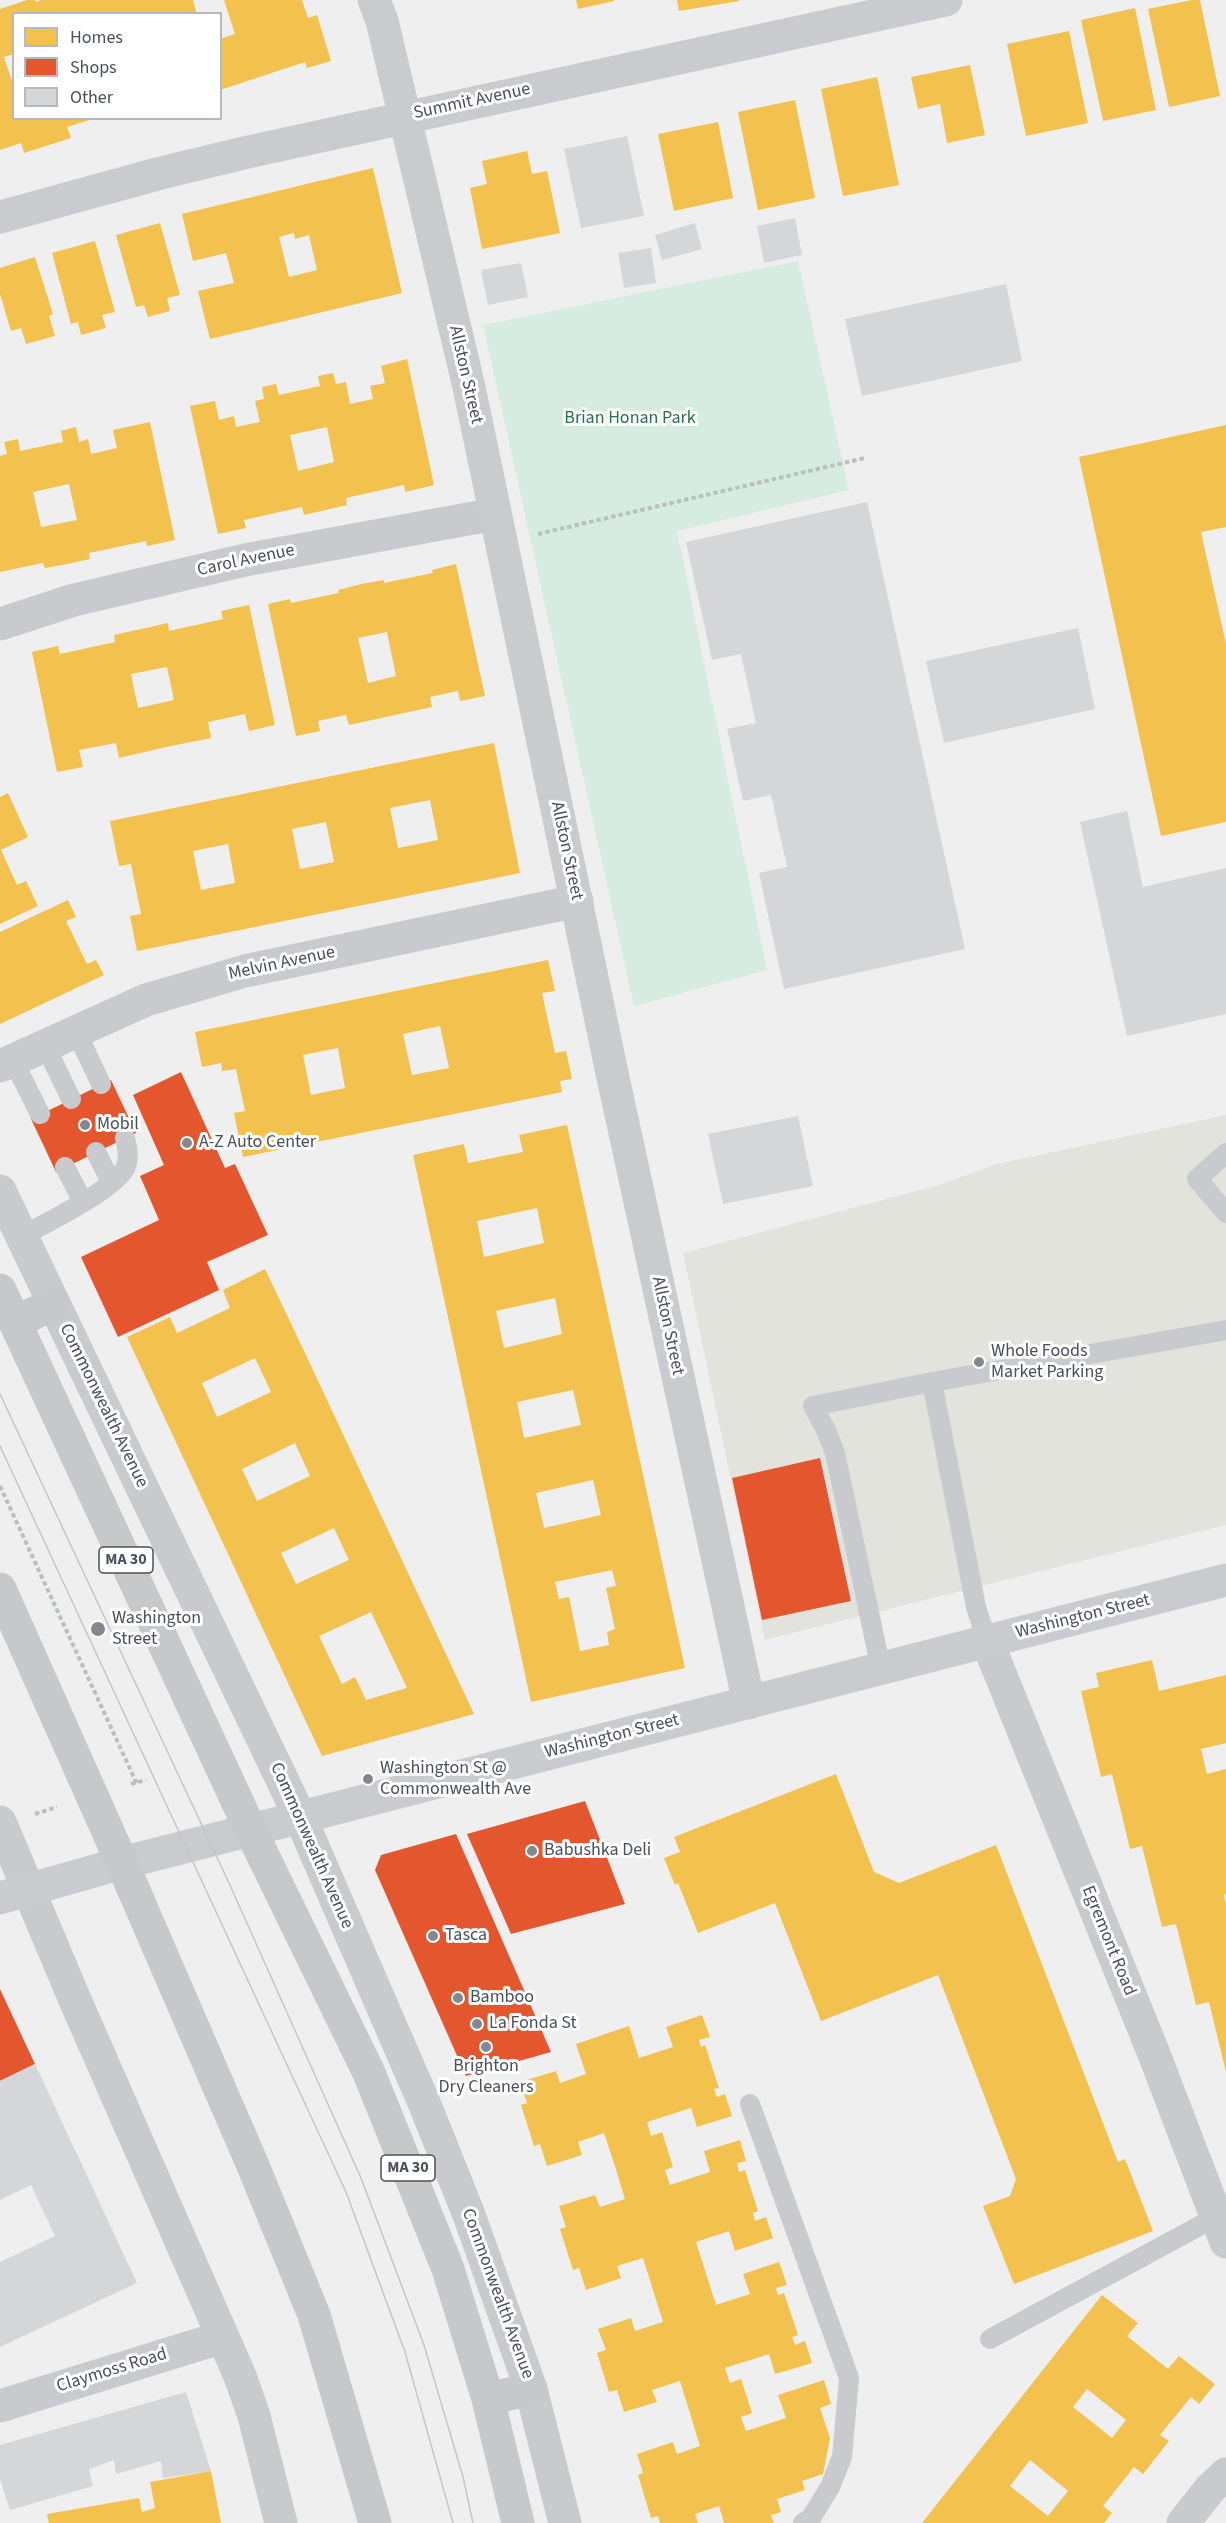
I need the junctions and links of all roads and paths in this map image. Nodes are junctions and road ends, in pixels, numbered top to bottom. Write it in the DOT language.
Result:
graph roads {
  1 [pos="374,0"];
  2 [pos="946,0"];
  3 [pos="878,7"];
  4 [pos="404,117"];
  5 [pos="0,217"];
  6 [pos="865,458"];
  7 [pos="495,514"];
  8 [pos="532,535"];
  9 [pos="0,624"];
  10 [pos="577,901"];
  11 [pos="76,1031"];
  12 [pos="45,1045"];
  13 [pos="7,1063"];
  14 [pos="101,1084"];
  15 [pos="71,1099"];
  16 [pos="40,1114"];
  17 [pos="125,1138"];
  18 [pos="96,1152"];
  19 [pos="1226,1153"];
  20 [pos="65,1167"];
  21 [pos="111,1182"];
  22 [pos="0,1191"];
  23 [pos="83,1202"];
  24 [pos="1226,1213"];
  25 [pos="22,1236"];
  26 [pos="0,1290"];
  27 [pos="54,1304"];
  28 [pos="15,1322"];
  29 [pos="1226,1330"];
  30 [pos="932,1382"];
  31 [pos="0,1486"];
  32 [pos="1226,1580"];
  33 [pos="0,1589"];
  34 [pos="987,1641"];
  35 [pos="881,1669"];
  36 [pos="749,1703"];
  37 [pos="146,1780"];
  38 [pos="66,1804"];
  39 [pos="32,1815"];
  40 [pos="301,1819"];
  41 [pos="0,1822"];
  42 [pos="251,1831"];
  43 [pos="122,1863"];
  44 [pos="14,1893"];
  45 [pos="750,2104"];
  46 [pos="1221,2229"];
  47 [pos="224,2337"];
  48 [pos="990,2339"];
  49 [pos="531,2389"];
  50 [pos="488,2399"];
  51 [pos="0,2406"];
  52 [pos="1226,2474"];
  53 [pos="281,2523"];
  54 [pos="375,2523"];
  55 [pos="518,2523"];
  56 [pos="565,2523"];
  57 [pos="803,2523"];
  58 [pos="1183,2523"];
  1 -- 4 [label="street, Allston Street"];
  2 -- 3 [label="street, Summit Avenue"];
  3 -- 4 [label="street, Summit Avenue"];
  4 -- 5 [label="street, Summit Avenue"];
  4 -- 7 [label="street, Allston Street"];
  6 -- 8 [label="path"];
  7 -- 9 [label="street, Carol Avenue"];
  7 -- 10 [label="street, Allston Street"];
  10 -- 11 [label="street, Melvin Avenue"];
  10 -- 36 [label="street, Allston Street"];
  11 -- 12 [label="street, Melvin Avenue"];
  11 -- 14 [label="lane"];
  12 -- 13 [label="street, Melvin Avenue"];
  12 -- 15 [label="lane"];
  13 -- 16 [label="lane"];
  17 -- 21 [label="lane"];
  18 -- 21 [label="lane"];
  19 -- 24 [label="lane"];
  20 -- 23 [label="lane"];
  21 -- 23 [label="lane"];
  22 -- 25 [label="street, Commonwealth Avenue"];
  23 -- 25 [label="lane"];
  25 -- 27 [label="street, Commonwealth Avenue"];
  26 -- 28 [label="main road, Commonwealth Avenue / MA 30"];
  27 -- 28 [label="main road"];
  27 -- 40 [label="street, Commonwealth Avenue"];
  28 -- 42 [label="main road, Commonwealth Avenue / MA 30"];
  29 -- 30 [label="lane"];
  30 -- 34 [label="lane"];
  30 -- 35 [label="lane"];
  31 -- 37 [label="path"];
  32 -- 34 [label="street, Washington Street"];
  33 -- 43 [label="main road"];
  34 -- 35 [label="street, Washington Street"];
  34 -- 46 [label="street, Egremont Road"];
  35 -- 36 [label="street, Washington Street"];
  36 -- 40 [label="street, Washington Street"];
  38 -- 39 [label="path"];
  40 -- 42 [label="street, Washington Street"];
  40 -- 49 [label="street, Commonwealth Avenue"];
  41 -- 44 [label="street"];
  42 -- 43 [label="street, Washington Street"];
  42 -- 50 [label="main road, Commonwealth Avenue / MA 30"];
  43 -- 44 [label="street, Washington Street"];
  43 -- 54 [label="main road"];
  44 -- 47 [label="street"];
  45 -- 57 [label="lane"];
  46 -- 48 [label="lane"];
  47 -- 51 [label="street, Claymoss Road"];
  47 -- 53 [label="street"];
  49 -- 50 [label="main road"];
  49 -- 56 [label="street, Commonwealth Avenue"];
  50 -- 55 [label="main road, Commonwealth Avenue / MA 30"];
  52 -- 58 [label="street"];
}
